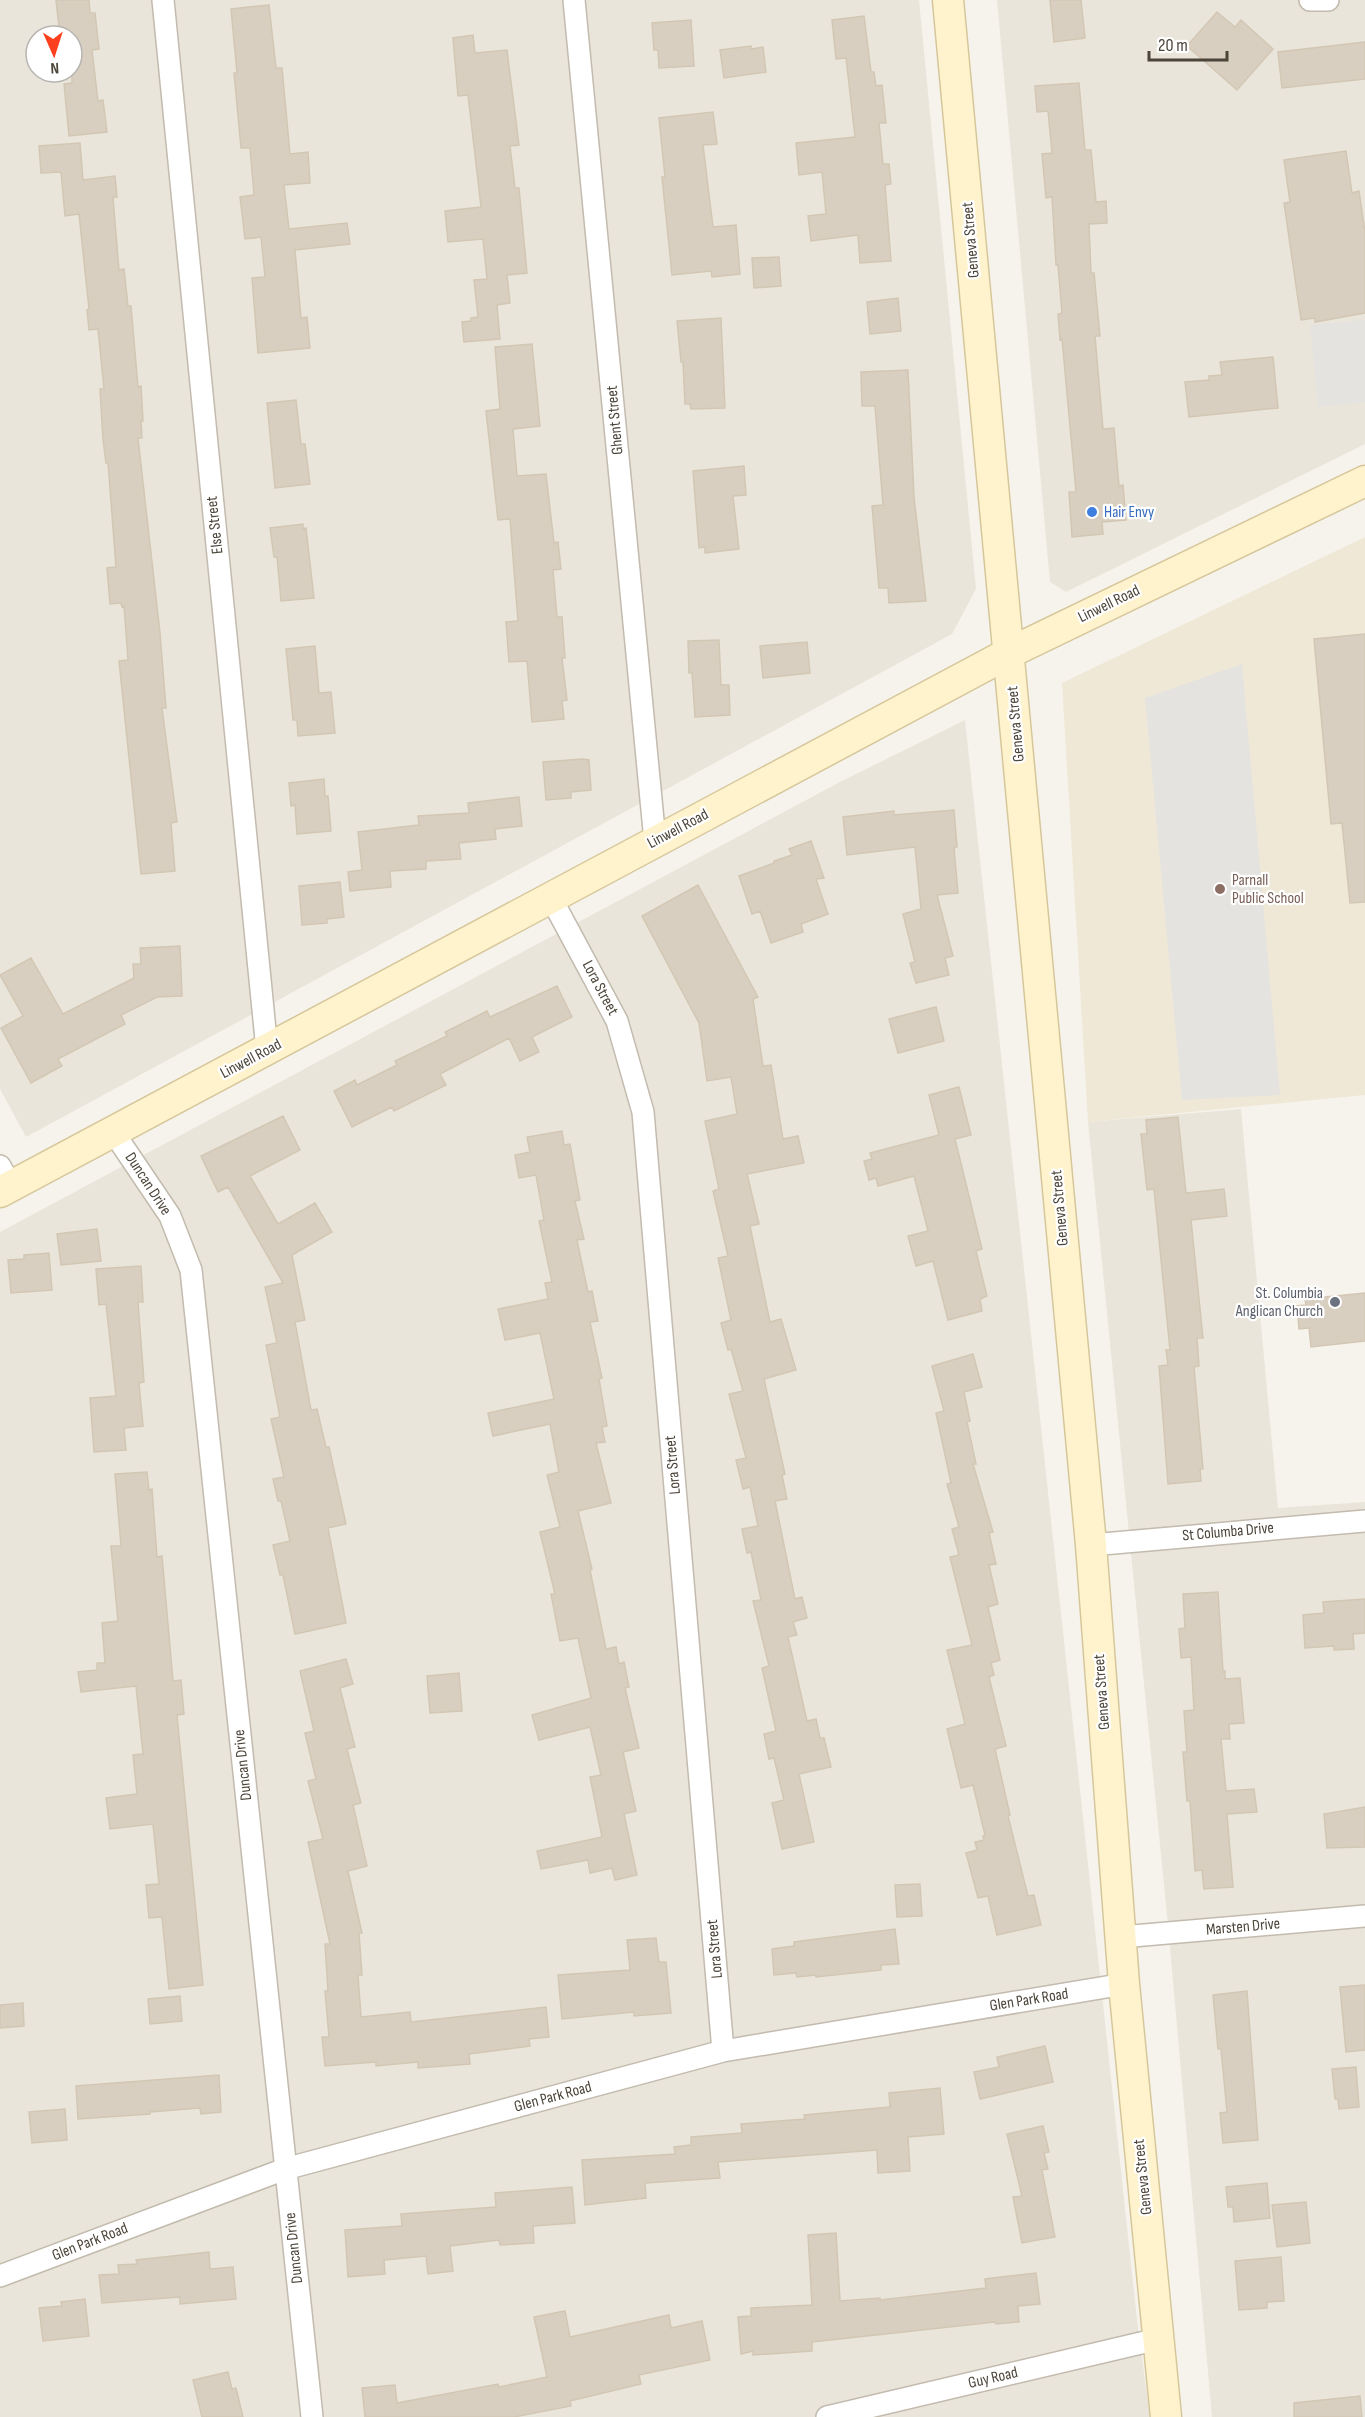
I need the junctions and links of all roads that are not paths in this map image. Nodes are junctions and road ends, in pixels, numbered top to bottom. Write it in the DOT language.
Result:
graph roads {
  1 [pos="163,0"];
  2 [pos="574,0"];
  3 [pos="948,0"];
  4 [pos="1310,0"];
  5 [pos="1328,0"];
  6 [pos="1365,482"];
  7 [pos="1009,653"];
  8 [pos="655,841"];
  9 [pos="551,898"];
  10 [pos="267,1050"];
  11 [pos="114,1133"];
  12 [pos="4,1181"];
  13 [pos="1365,1521"];
  14 [pos="1091,1545"];
  15 [pos="1365,1916"];
  16 [pos="1120,1937"];
  17 [pos="1124,1984"];
  18 [pos="723,2051"];
  19 [pos="285,2169"];
  20 [pos="0,2276"];
  21 [pos="1158,2339"];
  22 [pos="312,2417"];
  23 [pos="827,2417"];
  24 [pos="1166,2417"];
  1 -- 10 [label="street, Else Street"];
  2 -- 8 [label="street, Ghent Street"];
  3 -- 7 [label="main road, Geneva Street"];
  4 -- 5 [label="street"];
  6 -- 7 [label="main road, Linwell Road"];
  7 -- 8 [label="main road, Linwell Road"];
  7 -- 14 [label="main road, Geneva Street"];
  8 -- 9 [label="main road, Linwell Road"];
  9 -- 10 [label="main road, Linwell Road"];
  9 -- 18 [label="street, Lora Street"];
  10 -- 11 [label="main road, Linwell Road"];
  11 -- 12 [label="main road, Linwell Road"];
  11 -- 19 [label="street, Duncan Drive"];
  13 -- 14 [label="street, St Columba Drive"];
  14 -- 16 [label="main road, Geneva Street"];
  15 -- 16 [label="street, Marsten Drive"];
  16 -- 17 [label="main road, Geneva Street"];
  17 -- 18 [label="street, Glen Park Road"];
  17 -- 21 [label="main road, Geneva Street"];
  18 -- 19 [label="street, Glen Park Road"];
  19 -- 20 [label="street, Glen Park Road"];
  19 -- 22 [label="street, Duncan Drive"];
  21 -- 23 [label="street, Guy Road"];
  21 -- 24 [label="main road, Geneva Street"];
}
